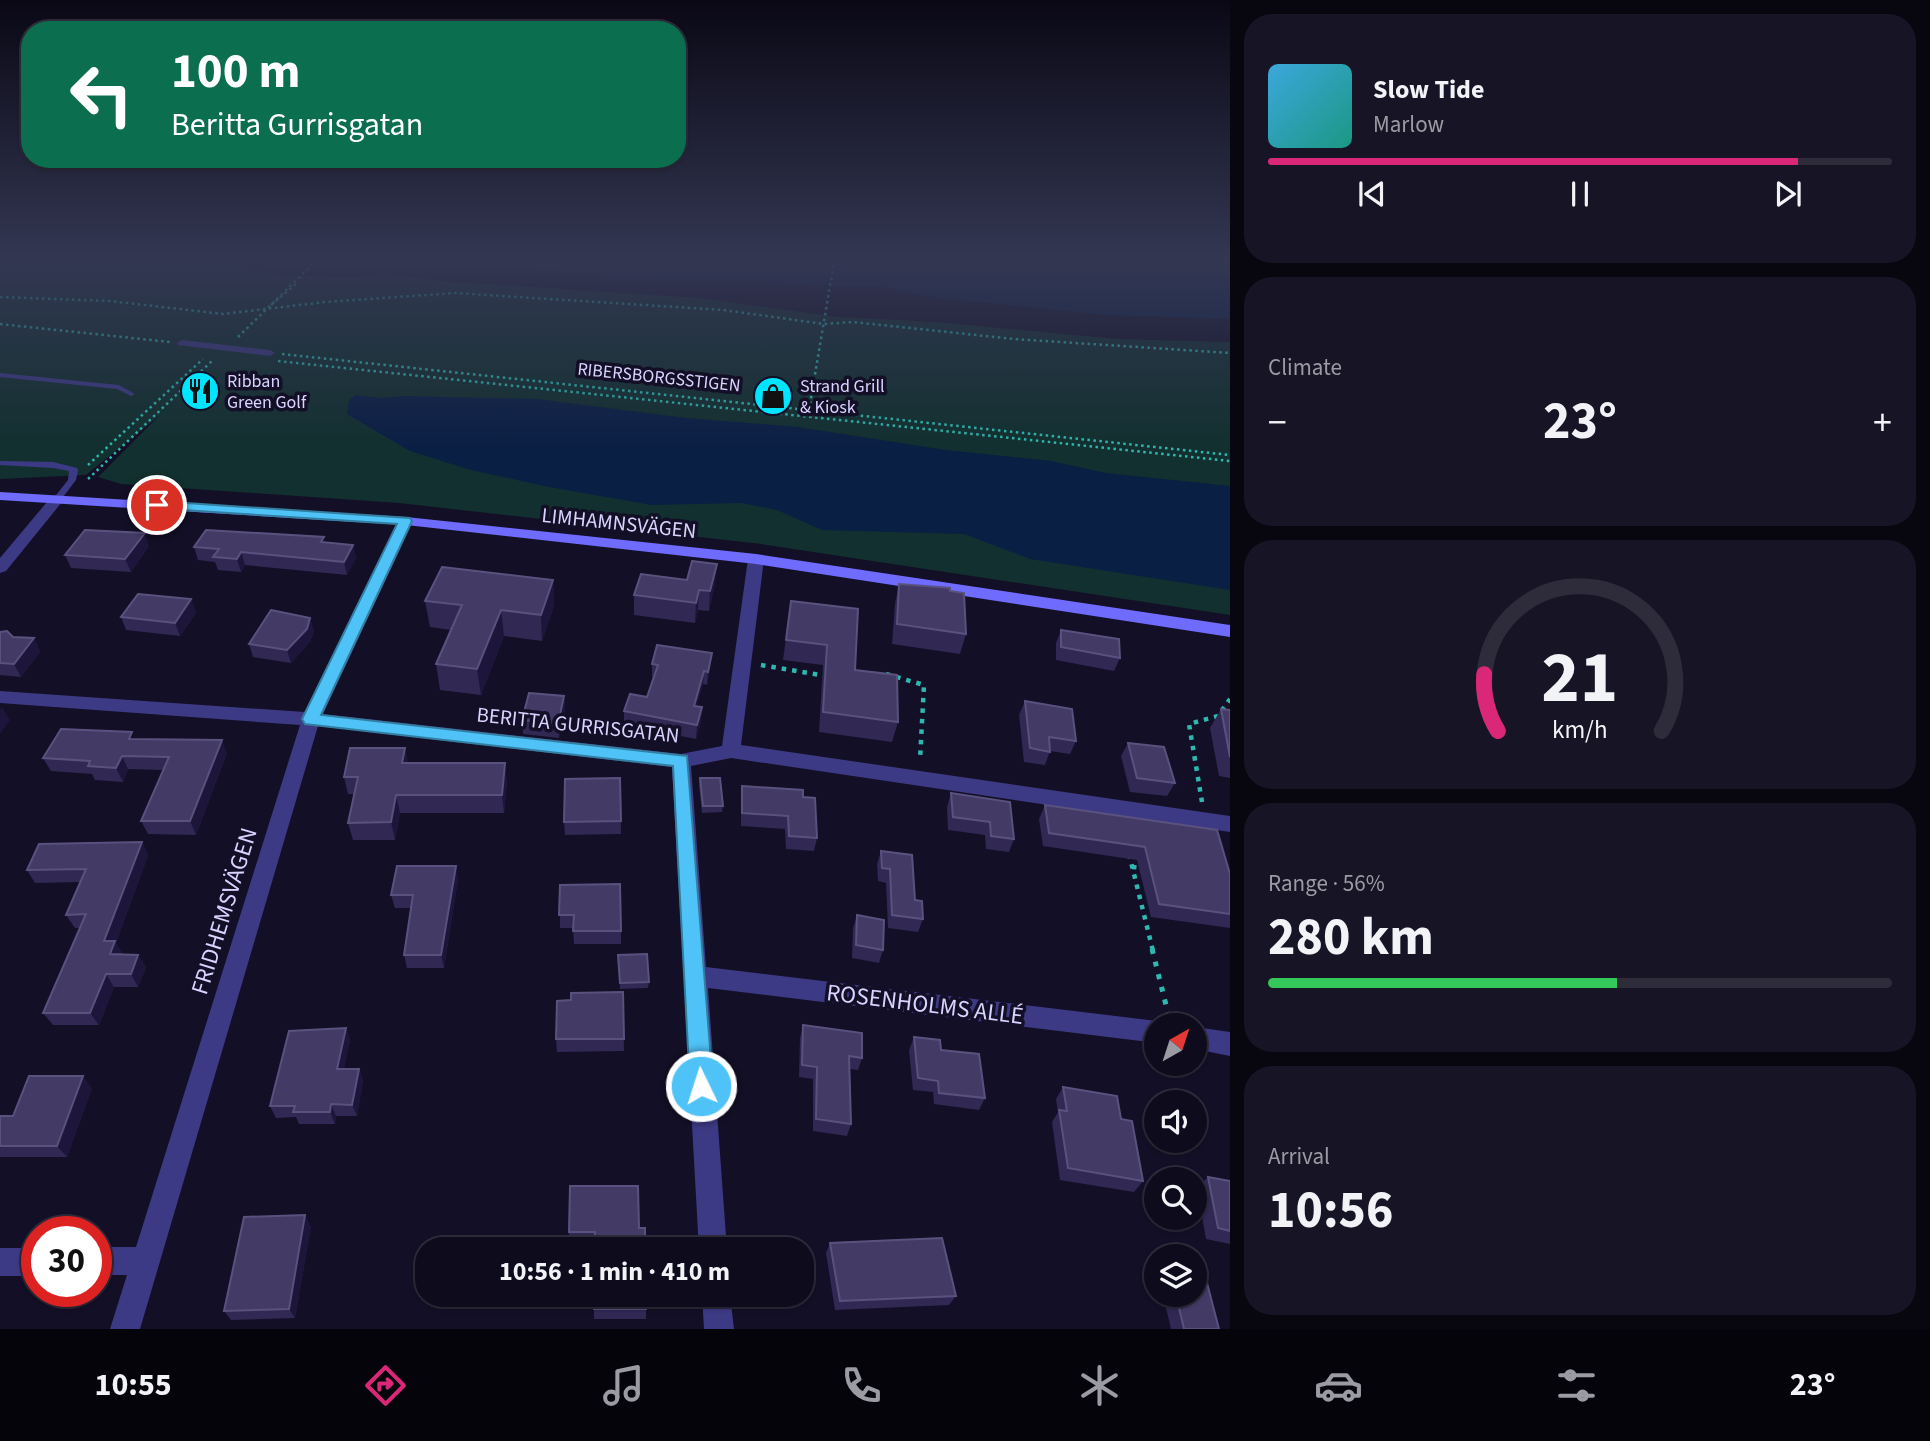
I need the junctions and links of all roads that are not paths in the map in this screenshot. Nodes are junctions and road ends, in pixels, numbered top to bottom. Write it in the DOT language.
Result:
graph roads {
  1 [pos="182,344"];
  2 [pos="272,357"];
  3 [pos="0,375"];
  4 [pos="131,394"];
  5 [pos="0,463"];
  6 [pos="0,496"];
  7 [pos="57,499"];
  8 [pos="406,521"];
  9 [pos="756,559"];
  10 [pos="0,568"];
  11 [pos="1230,631"];
  12 [pos="0,696"];
  13 [pos="311,719"];
  14 [pos="731,751"];
  15 [pos="681,761"];
  16 [pos="1230,824"];
  17 [pos="694,976"];
  18 [pos="1144,1030"];
  19 [pos="1208,1040"];
  20 [pos="1230,1044"];
  21 [pos="712,1237"];
  22 [pos="112,1261"];
  23 [pos="144,1261"];
  24 [pos="0,1262"];
  25 [pos="21,1262"];
  26 [pos="717,1307"];
  27 [pos="125,1329"];
  28 [pos="719,1329"];
  1 -- 2 [label="street"];
  3 -- 4 [label="lane"];
  5 -- 7 [label="lane"];
  6 -- 7 [label="main road, LIMHAMNSVÄGEN"];
  7 -- 8 [label="main road, LIMHAMNSVÄGEN"];
  7 -- 10 [label="street"];
  8 -- 9 [label="main road, LIMHAMNSVÄGEN"];
  8 -- 13 [label="street, FRIDHEMSVÄGEN"];
  9 -- 11 [label="main road, LIMHAMNSVÄGEN"];
  9 -- 14 [label="street"];
  12 -- 13 [label="street, BERITTA GURRISGATAN"];
  13 -- 15 [label="street, BERITTA GURRISGATAN"];
  13 -- 23 [label="street, FRIDHEMSVÄGEN"];
  14 -- 15 [label="street, BERITTA GURRISGATAN"];
  14 -- 16 [label="street, BERITTA GURRISGATAN"];
  15 -- 17 [label="street"];
  17 -- 18 [label="street, ROSENHOLMS ALLÉ"];
  17 -- 21 [label="street"];
  19 -- 20 [label="street"];
  22 -- 23 [label="street"];
  23 -- 27 [label="street, FRIDHEMSVÄGEN"];
  24 -- 25 [label="street"];
  26 -- 28 [label="street"];
}
